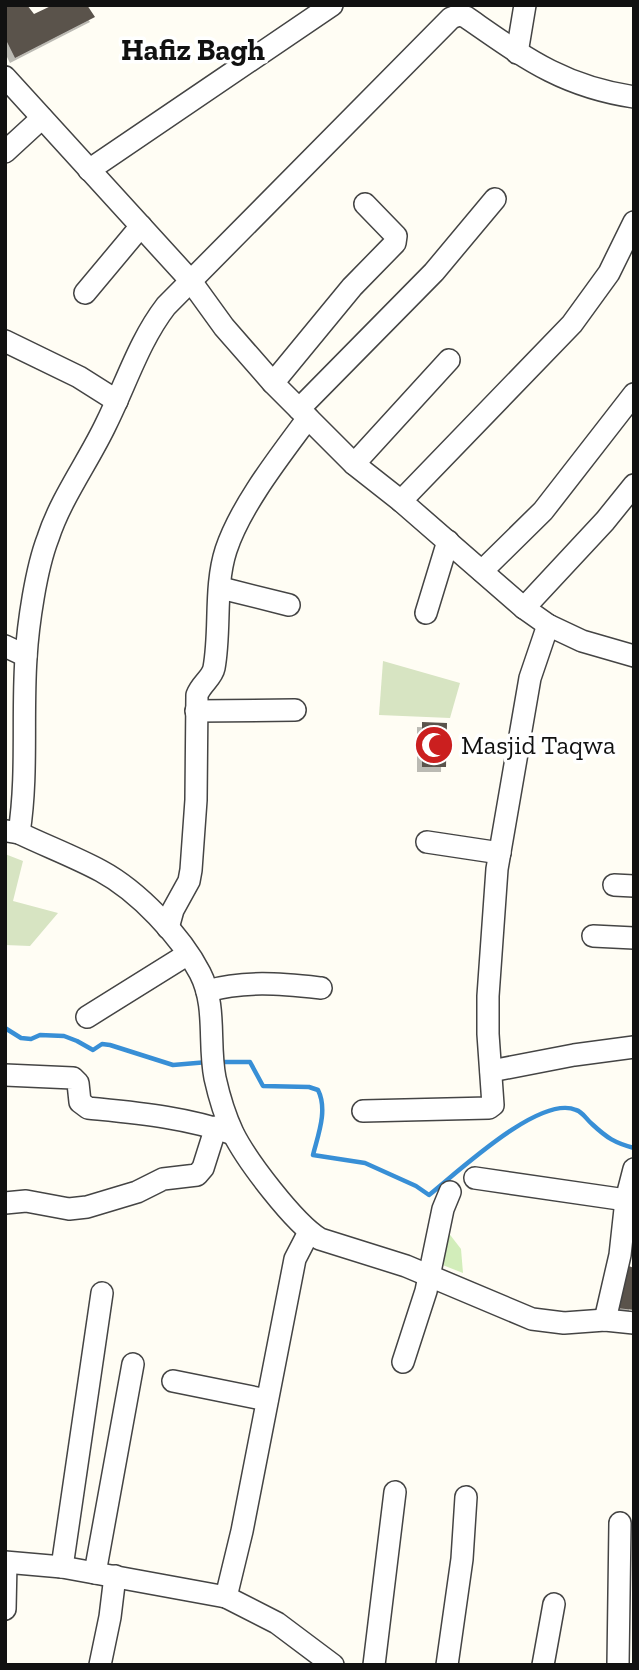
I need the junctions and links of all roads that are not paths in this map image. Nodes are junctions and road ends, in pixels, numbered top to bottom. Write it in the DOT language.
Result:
graph roads {
  1 [pos="332,5"];
  2 [pos="525,5"];
  3 [pos="517,53"];
  4 [pos="5,77"];
  5 [pos="634,97"];
  6 [pos="42,118"];
  7 [pos="5,152"];
  8 [pos="89,170"];
  9 [pos="495,199"];
  10 [pos="365,204"];
  11 [pos="634,222"];
  12 [pos="141,226"];
  13 [pos="190,280"];
  14 [pos="85,293"];
  15 [pos="5,341"];
  16 [pos="449,360"];
  17 [pos="273,383"];
  18 [pos="634,394"];
  19 [pos="117,401"];
  20 [pos="303,413"];
  21 [pos="354,464"];
  22 [pos="634,485"];
  23 [pos="401,501"];
  24 [pos="448,541"];
  25 [pos="482,571"];
  26 [pos="221,588"];
  27 [pos="289,605"];
  28 [pos="524,608"];
  29 [pos="426,613"];
  30 [pos="548,625"];
  31 [pos="5,646"];
  32 [pos="26,656"];
  33 [pos="634,656"];
  34 [pos="295,710"];
  35 [pos="196,711"];
  36 [pos="12,832"];
  37 [pos="427,842"];
  38 [pos="500,853"];
  39 [pos="168,928"];
  40 [pos="593,936"];
  41 [pos="634,938"];
  42 [pos="188,954"];
  43 [pos="321,988"];
  44 [pos="207,991"];
  45 [pos="87,1017"];
  46 [pos="634,1047"];
  47 [pos="491,1071"];
  48 [pos="5,1075"];
  49 [pos="363,1111"];
  50 [pos="225,1130"];
  51 [pos="634,1169"];
  52 [pos="475,1178"];
  53 [pos="450,1192"];
  54 [pos="626,1200"];
  55 [pos="5,1203"];
  56 [pos="309,1232"];
  57 [pos="428,1276"];
  58 [pos="103,1293"];
  59 [pos="605,1321"];
  60 [pos="634,1323"];
  61 [pos="403,1363"];
  62 [pos="133,1364"];
  63 [pos="173,1381"];
  64 [pos="267,1400"];
  65 [pos="395,1492"];
  66 [pos="466,1497"];
  67 [pos="620,1523"];
  68 [pos="6,1563"];
  69 [pos="62,1567"];
  70 [pos="105,1574"];
  71 [pos="226,1597"];
  72 [pos="554,1604"];
  73 [pos="5,1609"];
  74 [pos="100,1665"];
  75 [pos="333,1665"];
  76 [pos="374,1665"];
  77 [pos="447,1665"];
  78 [pos="543,1665"];
  79 [pos="618,1665"];
  1 -- 8 [label="street"];
  2 -- 3 [label="street"];
  3 -- 5 [label="street"];
  3 -- 13 [label="street"];
  4 -- 6 [label="street"];
  6 -- 7 [label="street"];
  6 -- 8 [label="street"];
  8 -- 12 [label="street"];
  9 -- 20 [label="street"];
  10 -- 17 [label="street"];
  11 -- 23 [label="street"];
  12 -- 13 [label="street"];
  12 -- 14 [label="street"];
  13 -- 17 [label="street"];
  13 -- 19 [label="street"];
  15 -- 19 [label="street"];
  16 -- 21 [label="street"];
  17 -- 20 [label="street"];
  18 -- 25 [label="street"];
  19 -- 32 [label="street"];
  20 -- 21 [label="street"];
  20 -- 26 [label="street"];
  21 -- 23 [label="street"];
  22 -- 28 [label="street"];
  23 -- 24 [label="street"];
  24 -- 25 [label="street"];
  24 -- 29 [label="street"];
  25 -- 28 [label="street"];
  26 -- 27 [label="street"];
  26 -- 35 [label="street"];
  28 -- 30 [label="street"];
  30 -- 33 [label="street"];
  30 -- 38 [label="street"];
  31 -- 32 [label="street"];
  32 -- 36 [label="street"];
  34 -- 35 [label="street"];
  35 -- 39 [label="street"];
  36 -- 39 [label="street"];
  37 -- 38 [label="street"];
  38 -- 47 [label="street"];
  39 -- 42 [label="street"];
  40 -- 41 [label="street"];
  42 -- 44 [label="street"];
  42 -- 45 [label="street"];
  43 -- 44 [label="street"];
  44 -- 50 [label="street"];
  46 -- 47 [label="street"];
  47 -- 49 [label="street"];
  48 -- 50 [label="street"];
  50 -- 55 [label="street"];
  50 -- 56 [label="street"];
  51 -- 54 [label="street"];
  52 -- 54 [label="street"];
  53 -- 57 [label="street"];
  54 -- 59 [label="street"];
  56 -- 57 [label="street"];
  56 -- 64 [label="street"];
  57 -- 59 [label="street"];
  57 -- 61 [label="street"];
  58 -- 69 [label="street"];
  59 -- 60 [label="street"];
  62 -- 70 [label="street"];
  63 -- 64 [label="street"];
  64 -- 71 [label="street"];
  65 -- 76 [label="street"];
  66 -- 77 [label="street"];
  67 -- 79 [label="street"];
  68 -- 69 [label="street"];
  68 -- 73 [label="street"];
  69 -- 70 [label="street"];
  70 -- 71 [label="street"];
  70 -- 74 [label="street"];
  71 -- 75 [label="street"];
  72 -- 78 [label="street"];
}
